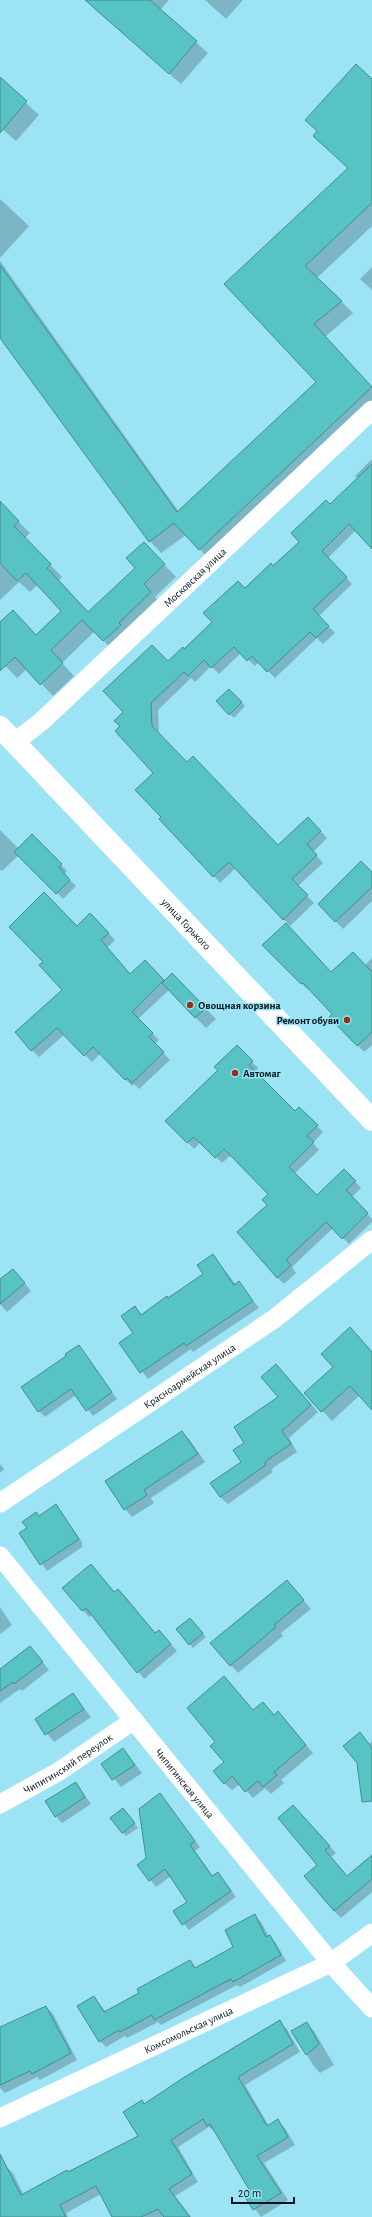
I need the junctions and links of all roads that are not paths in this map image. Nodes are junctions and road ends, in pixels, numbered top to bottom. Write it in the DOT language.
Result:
graph roads {
  1 [pos="372,410"];
  2 [pos="8,735"];
  3 [pos="372,1120"];
  4 [pos="372,1240"];
  5 [pos="0,1503"];
  6 [pos="0,1556"];
  7 [pos="134,1720"];
  8 [pos="0,1804"];
  9 [pos="372,1933"];
  10 [pos="330,1963"];
  11 [pos="372,2008"];
  12 [pos="0,2118"];
  1 -- 2 [label="street, Московская улица"];
  2 -- 3 [label="main road, улица Горького"];
  4 -- 5 [label="street, Красноармейская улица"];
  6 -- 7 [label="street, Чипигинская улица"];
  7 -- 8 [label="street, Чипигинский переулок"];
  7 -- 10 [label="street, Чипигинская улица"];
  9 -- 10 [label="street, Комсомольская улица"];
  10 -- 11 [label="street, Чипигинская улица"];
  10 -- 12 [label="street, Комсомольская улица"];
}
